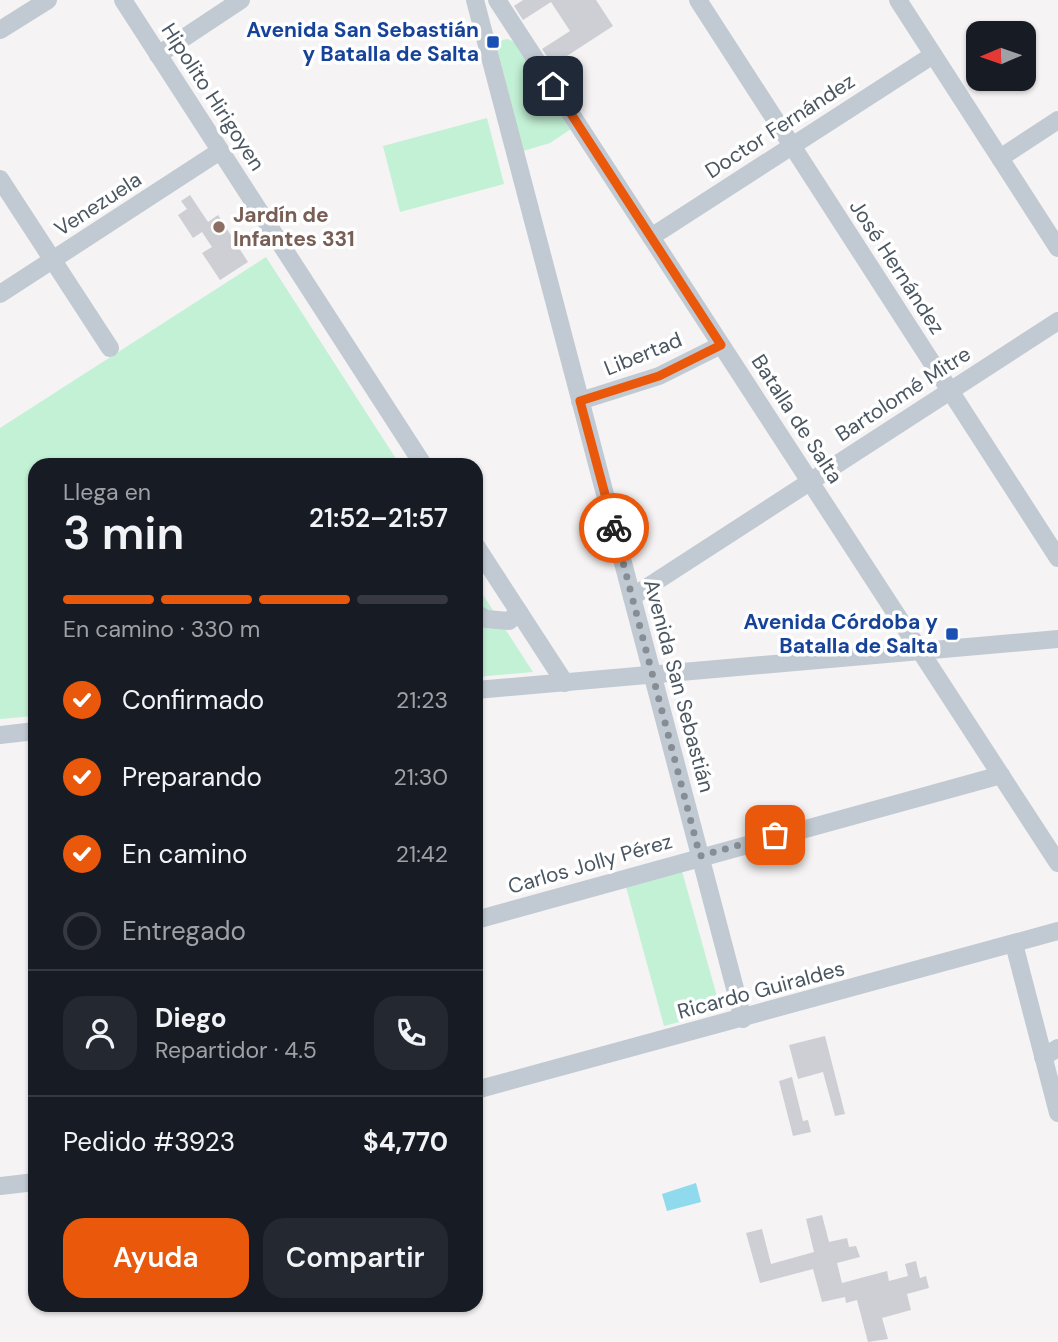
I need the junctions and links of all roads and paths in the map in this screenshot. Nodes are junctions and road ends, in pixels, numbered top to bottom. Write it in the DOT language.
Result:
graph roads {
  1 [pos="48,0"];
  2 [pos="123,0"];
  3 [pos="241,0"];
  4 [pos="475,0"];
  5 [pos="497,0"];
  6 [pos="698,0"];
  7 [pos="898,0"];
  8 [pos="0,30"];
  9 [pos="158,55"];
  10 [pos="933,55"];
  11 [pos="1058,120"];
  12 [pos="792,145"];
  13 [pos="220,151"];
  14 [pos="1000,158"];
  15 [pos="0,178"];
  16 [pos="651,237"];
  17 [pos="1058,248"];
  18 [pos="53,260"];
  19 [pos="0,294"];
  20 [pos="1058,321"];
  21 [pos="721,345"];
  22 [pos="110,348"];
  23 [pos="950,391"];
  24 [pos="580,401"];
  25 [pos="419,458"];
  26 [pos="810,481"];
  27 [pos="483,557"];
  28 [pos="1058,558"];
  29 [pos="632,597"];
  30 [pos="519,612"];
  31 [pos="483,617"];
  32 [pos="1058,639"];
  33 [pos="919,649"];
  34 [pos="652,674"];
  35 [pos="565,683"];
  36 [pos="483,689"];
  37 [pos="28,732"];
  38 [pos="0,735"];
  39 [pos="1001,775"];
  40 [pos="700,856"];
  41 [pos="1058,863"];
  42 [pos="483,918"];
  43 [pos="1058,931"];
  44 [pos="1014,944"];
  45 [pos="743,1019"];
  46 [pos="1050,1052"];
  47 [pos="483,1088"];
  48 [pos="1058,1113"];
  49 [pos="28,1183"];
  50 [pos="0,1186"];
  1 -- 8 [label="street"];
  2 -- 9 [label="street, Hipolito Hirigoyen"];
  3 -- 9 [label="street"];
  4 -- 24 [label="street, Avenida San Sebastián"];
  5 -- 16 [label="street, Batalla de Salta"];
  6 -- 12 [label="street, José Hernández"];
  7 -- 10 [label="street"];
  9 -- 13 [label="street, Hipolito Hirigoyen"];
  10 -- 12 [label="street, Doctor Fernández"];
  10 -- 14 [label="street"];
  11 -- 14 [label="street"];
  12 -- 16 [label="street, Doctor Fernández"];
  12 -- 23 [label="street, José Hernández"];
  13 -- 18 [label="street, Venezuela"];
  13 -- 25 [label="street, Hipolito Hirigoyen"];
  14 -- 17 [label="street"];
  15 -- 18 [label="street"];
  16 -- 21 [label="street, Batalla de Salta"];
  18 -- 19 [label="street, Venezuela"];
  18 -- 22 [label="street"];
  20 -- 23 [label="street, Bartolomé Mitre"];
  21 -- 24 [label="street, Libertad"];
  21 -- 26 [label="street, Batalla de Salta"];
  23 -- 26 [label="street, Bartolomé Mitre"];
  23 -- 28 [label="street, José Hernández"];
  24 -- 29 [label="street, Avenida San Sebastián"];
  26 -- 29 [label="street, Bartolomé Mitre"];
  26 -- 33 [label="street, Batalla de Salta"];
  27 -- 30 [label="street"];
  29 -- 34 [label="street, Avenida San Sebastián"];
  30 -- 31 [label="street"];
  30 -- 35 [label="street"];
  32 -- 33 [label="street"];
  33 -- 34 [label="street"];
  33 -- 39 [label="street, Batalla de Salta"];
  34 -- 35 [label="street"];
  34 -- 40 [label="street, Avenida San Sebastián"];
  35 -- 36 [label="street"];
  37 -- 38 [label="street"];
  39 -- 40 [label="street, Carlos Jolly Pérez"];
  39 -- 41 [label="street, Batalla de Salta"];
  40 -- 42 [label="street, Carlos Jolly Pérez"];
  40 -- 45 [label="street, Avenida San Sebastián"];
  43 -- 44 [label="street, Ricardo Guiraldes"];
  44 -- 45 [label="street, Ricardo Guiraldes"];
  44 -- 46 [label="street"];
  45 -- 47 [label="street, Ricardo Guiraldes"];
  46 -- 48 [label="street"];
  49 -- 50 [label="street"];
}
